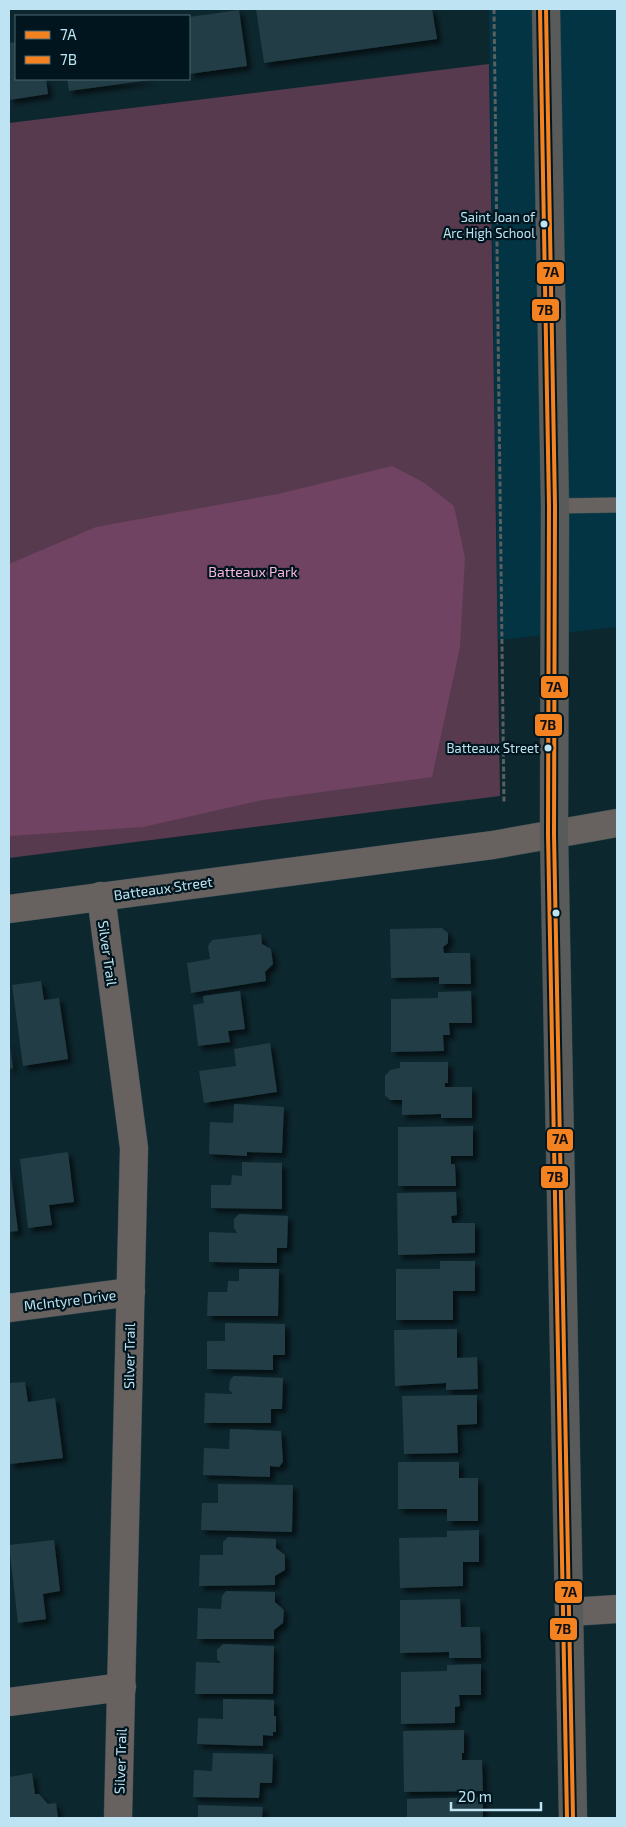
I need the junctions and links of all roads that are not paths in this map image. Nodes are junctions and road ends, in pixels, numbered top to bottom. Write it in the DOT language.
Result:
graph roads {
  1 [pos="546,9"];
  2 [pos="617,505"];
  3 [pos="555,506"];
  4 [pos="617,823"];
  5 [pos="554,834"];
  6 [pos="101,896"];
  7 [pos="9,909"];
  8 [pos="131,1292"];
  9 [pos="9,1308"];
  10 [pos="617,1610"];
  11 [pos="570,1612"];
  12 [pos="122,1687"];
  13 [pos="9,1702"];
  14 [pos="118,1818"];
  15 [pos="573,1818"];
  1 -- 3 [label="street"];
  2 -- 3 [label="lane"];
  3 -- 5 [label="street"];
  4 -- 5 [label="street, Batteaux Street"];
  5 -- 6 [label="street, Batteaux Street"];
  5 -- 11 [label="street"];
  6 -- 7 [label="street, Batteaux Street"];
  6 -- 8 [label="street, Silver Trail"];
  8 -- 9 [label="street, McIntyre Drive"];
  8 -- 12 [label="street, Silver Trail"];
  10 -- 11 [label="street"];
  11 -- 15 [label="street"];
  12 -- 13 [label="street"];
  12 -- 14 [label="street, Silver Trail"];
}
